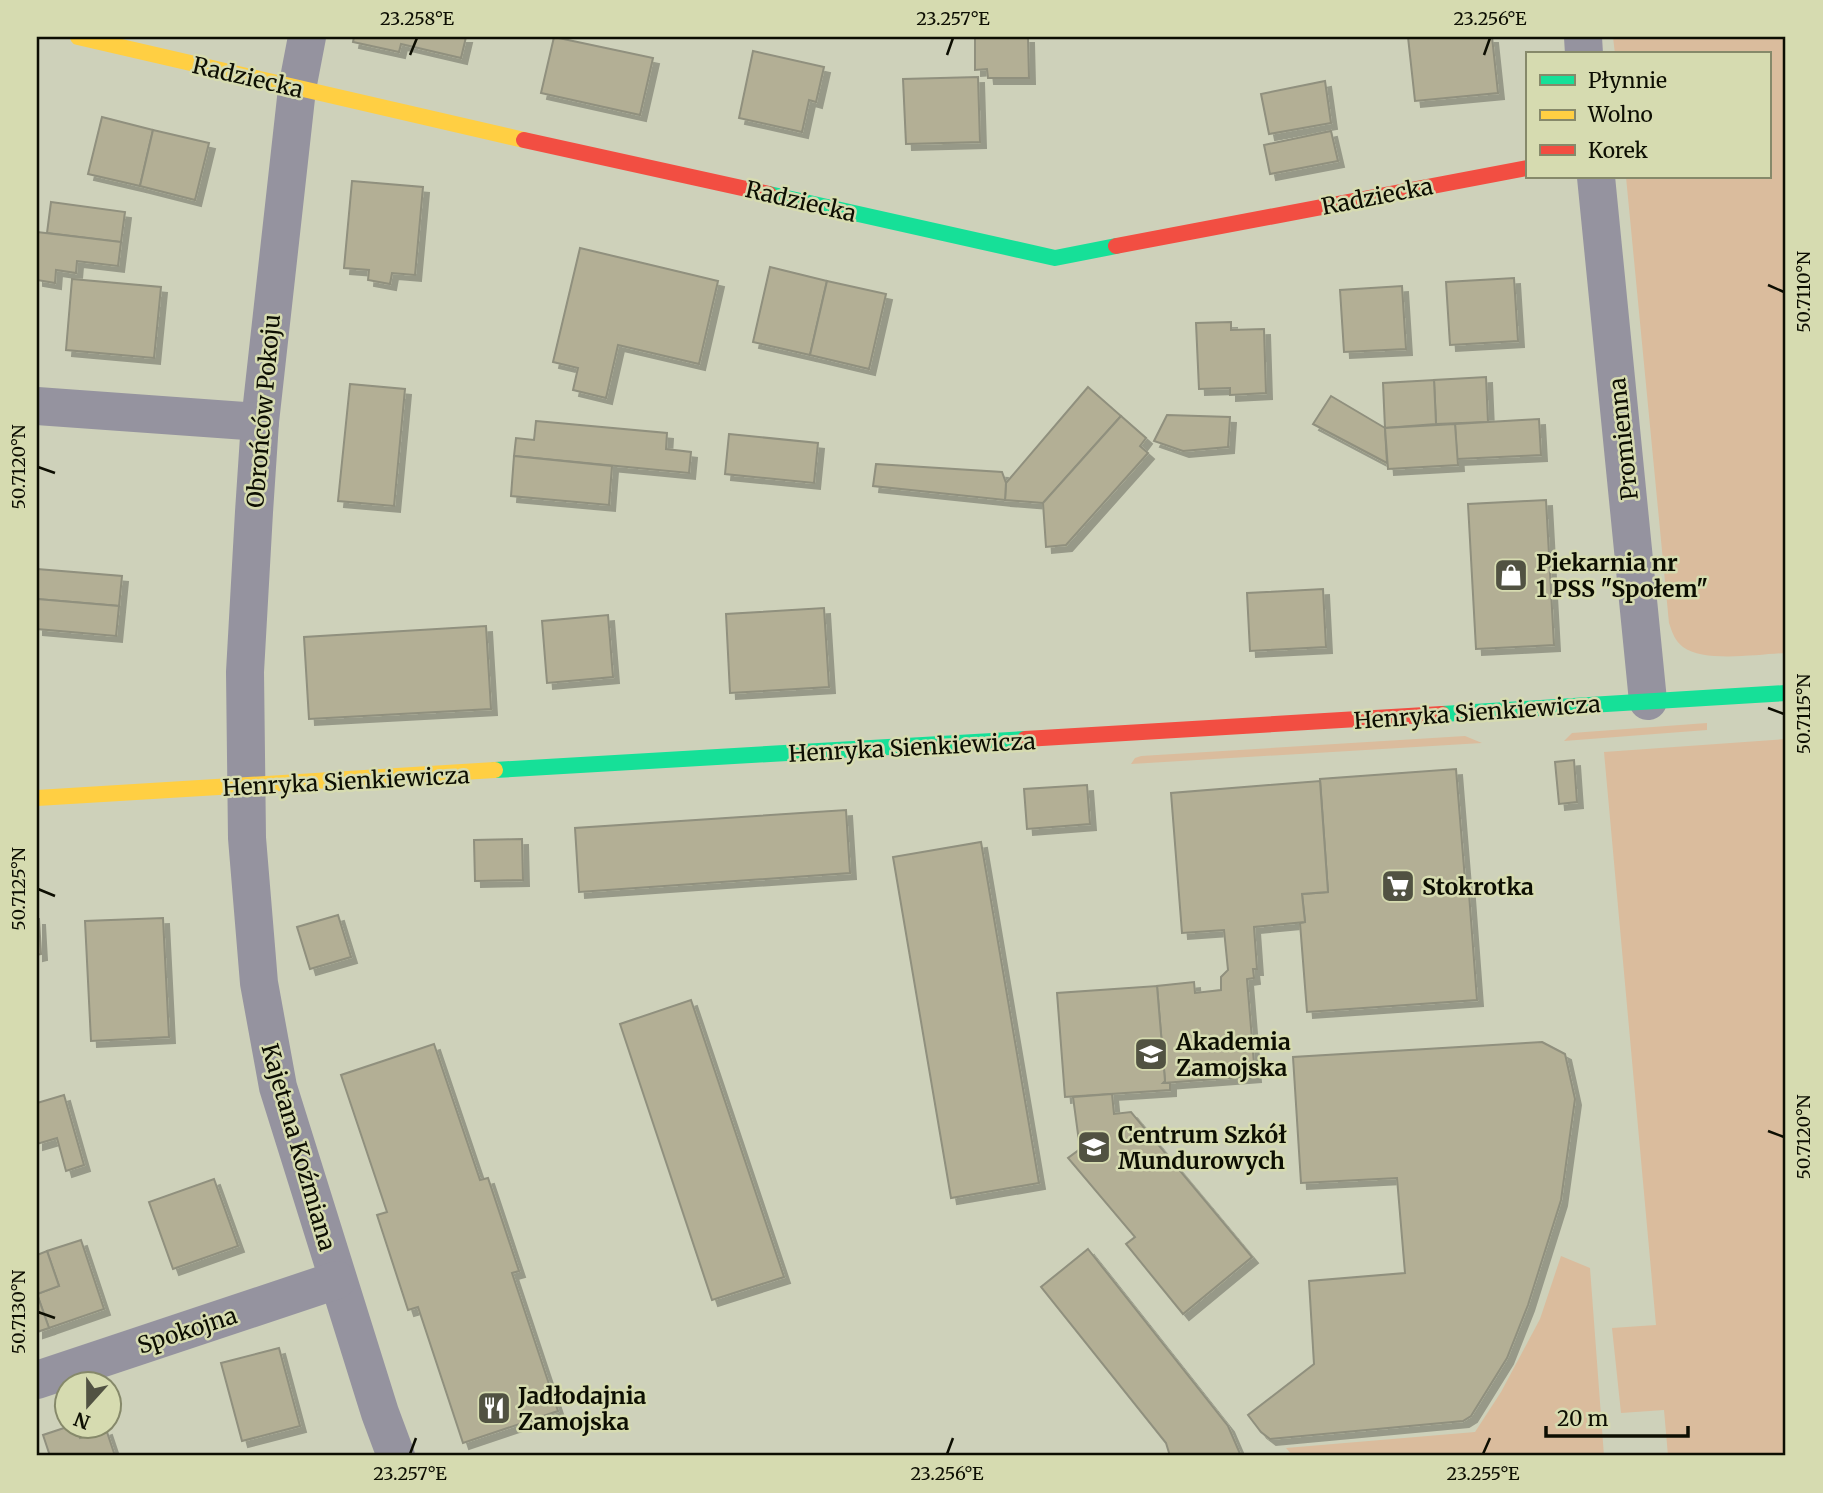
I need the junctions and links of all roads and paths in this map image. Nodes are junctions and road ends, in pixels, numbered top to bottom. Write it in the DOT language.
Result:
graph roads {
  1 [pos="78,37"];
  2 [pos="307,37"];
  3 [pos="297,89"];
  4 [pos="1526,168"];
  5 [pos="1596,178"];
  6 [pos="37,406"];
  7 [pos="260,422"];
  8 [pos="1781,693"];
  9 [pos="1648,701"];
  10 [pos="245,787"];
  11 [pos="37,798"];
  12 [pos="337,1280"];
  13 [pos="37,1380"];
  14 [pos="396,1456"];
  1 -- 3 [label="street, Radziecka"];
  2 -- 3 [label="street, Obrońców Pokoju"];
  3 -- 4 [label="street, Radziecka"];
  3 -- 7 [label="street, Obrońców Pokoju"];
  5 -- 9 [label="street, Promienna"];
  6 -- 7 [label="street"];
  7 -- 10 [label="street, Obrońców Pokoju"];
  8 -- 9 [label="street, Henryka Sienkiewicza"];
  9 -- 10 [label="street, Henryka Sienkiewicza"];
  10 -- 11 [label="street, Henryka Sienkiewicza"];
  10 -- 12 [label="street, Kajetana Koźmiana"];
  12 -- 13 [label="street, Spokojna"];
  12 -- 14 [label="street, Kajetana Koźmiana"];
}
